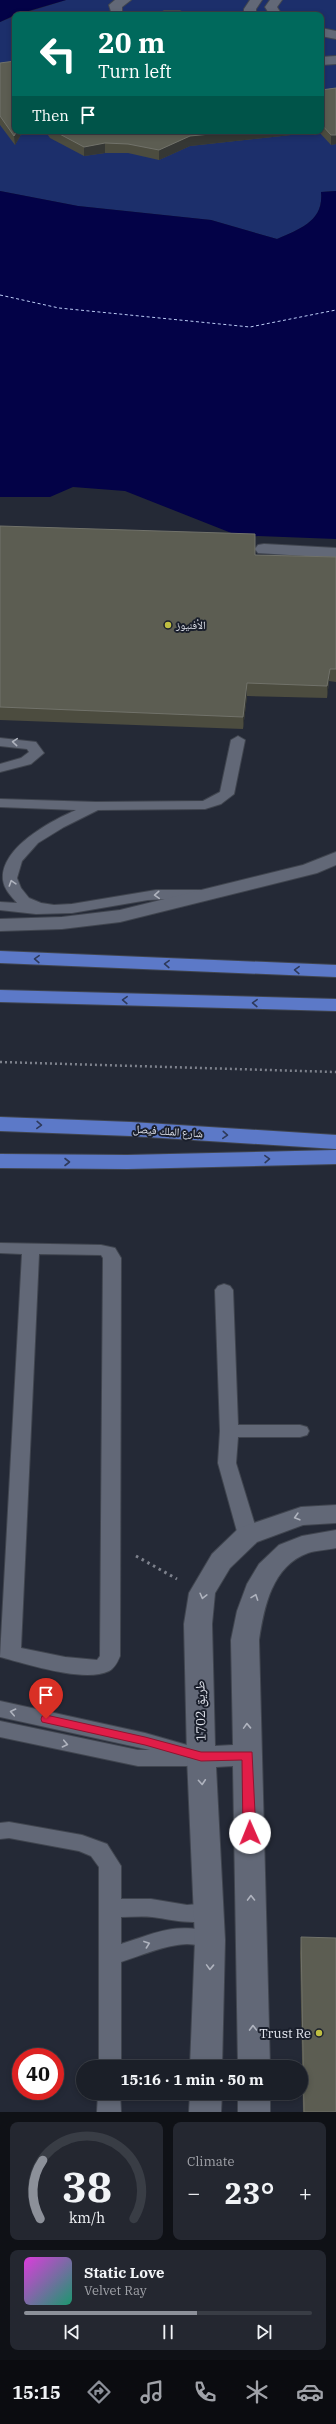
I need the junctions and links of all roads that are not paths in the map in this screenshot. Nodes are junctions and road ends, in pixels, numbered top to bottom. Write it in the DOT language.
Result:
graph roads {
  1 [pos="125,0"];
  2 [pos="256,0"];
  3 [pos="276,0"];
  4 [pos="117,12"];
  5 [pos="250,12"];
  6 [pos="274,12"];
  7 [pos="324,33"];
  8 [pos="336,35"];
  9 [pos="336,60"];
  10 [pos="324,62"];
  11 [pos="264,550"];
  12 [pos="336,553"];
  13 [pos="238,740"];
  14 [pos="0,742"];
  15 [pos="0,768"];
  16 [pos="0,803"];
  17 [pos="96,806"];
  18 [pos="336,858"];
  19 [pos="336,876"];
  20 [pos="210,894"];
  21 [pos="0,906"];
  22 [pos="42,908"];
  23 [pos="0,925"];
  24 [pos="0,935"];
  25 [pos="0,957"];
  26 [pos="336,971"];
  27 [pos="0,996"];
  28 [pos="336,1005"];
  29 [pos="0,1124"];
  30 [pos="336,1142"];
  31 [pos="336,1157"];
  32 [pos="0,1162"];
  33 [pos="0,1248"];
  34 [pos="31,1248"];
  35 [pos="224,1290"];
  36 [pos="229,1431"];
  37 [pos="300,1431"];
  38 [pos="336,1514"];
  39 [pos="248,1535"];
  40 [pos="336,1539"];
  41 [pos="6,1651"];
  42 [pos="0,1709"];
  43 [pos="0,1729"];
  44 [pos="248,1755"];
  45 [pos="201,1757"];
  46 [pos="0,1831"];
  47 [pos="110,1908"];
  48 [pos="210,1912"];
  49 [pos="210,1940"];
  50 [pos="110,1958"];
  51 [pos="110,2060"];
  52 [pos="206,2060"];
  53 [pos="254,2060"];
  54 [pos="109,2100"];
  55 [pos="206,2100"];
  56 [pos="254,2100"];
  57 [pos="109,2112"];
  58 [pos="205,2112"];
  59 [pos="254,2112"];
  1 -- 4 [label="street"];
  2 -- 5 [label="street"];
  3 -- 6 [label="street"];
  7 -- 8 [label="street"];
  9 -- 10 [label="street"];
  11 -- 12 [label="street"];
  13 -- 17 [label="lane"];
  15 -- 14 [label="lane, one-way"];
  16 -- 17 [label="lane"];
  22 -- 17 [label="lane, one-way"];
  18 -- 20 [label="street"];
  19 -- 24 [label="street"];
  20 -- 22 [label="lane, one-way"];
  20 -- 23 [label="street"];
  21 -- 22 [label="lane"];
  26 -- 25 [label="highway, one-way"];
  28 -- 27 [label="highway, one-way"];
  29 -- 30 [label="highway, شارع الملك فيصل, one-way"];
  32 -- 31 [label="highway, one-way"];
  33 -- 34 [label="lane"];
  34 -- 41 [label="lane"];
  34 -- 41 [label="lane"];
  35 -- 36 [label="lane"];
  36 -- 37 [label="lane"];
  36 -- 39 [label="lane"];
  38 -- 39 [label="street, طريق 1702, one-way"];
  39 -- 45 [label="street, طريق 1702, one-way"];
  44 -- 40 [label="street, one-way"];
  45 -- 42 [label="lane, one-way"];
  43 -- 45 [label="lane, one-way"];
  44 -- 45 [label="street"];
  53 -- 44 [label="street, one-way"];
  45 -- 48 [label="street, طريق 1702, one-way"];
  46 -- 47 [label="lane"];
  47 -- 48 [label="lane"];
  47 -- 50 [label="lane"];
  48 -- 49 [label="street, طريق 1702"];
  50 -- 49 [label="lane, one-way"];
  49 -- 52 [label="street, طريق 1702, one-way"];
  50 -- 51 [label="lane"];
  54 -- 57 [label="lane"];
  55 -- 58 [label="street"];
  56 -- 59 [label="street"];
}
